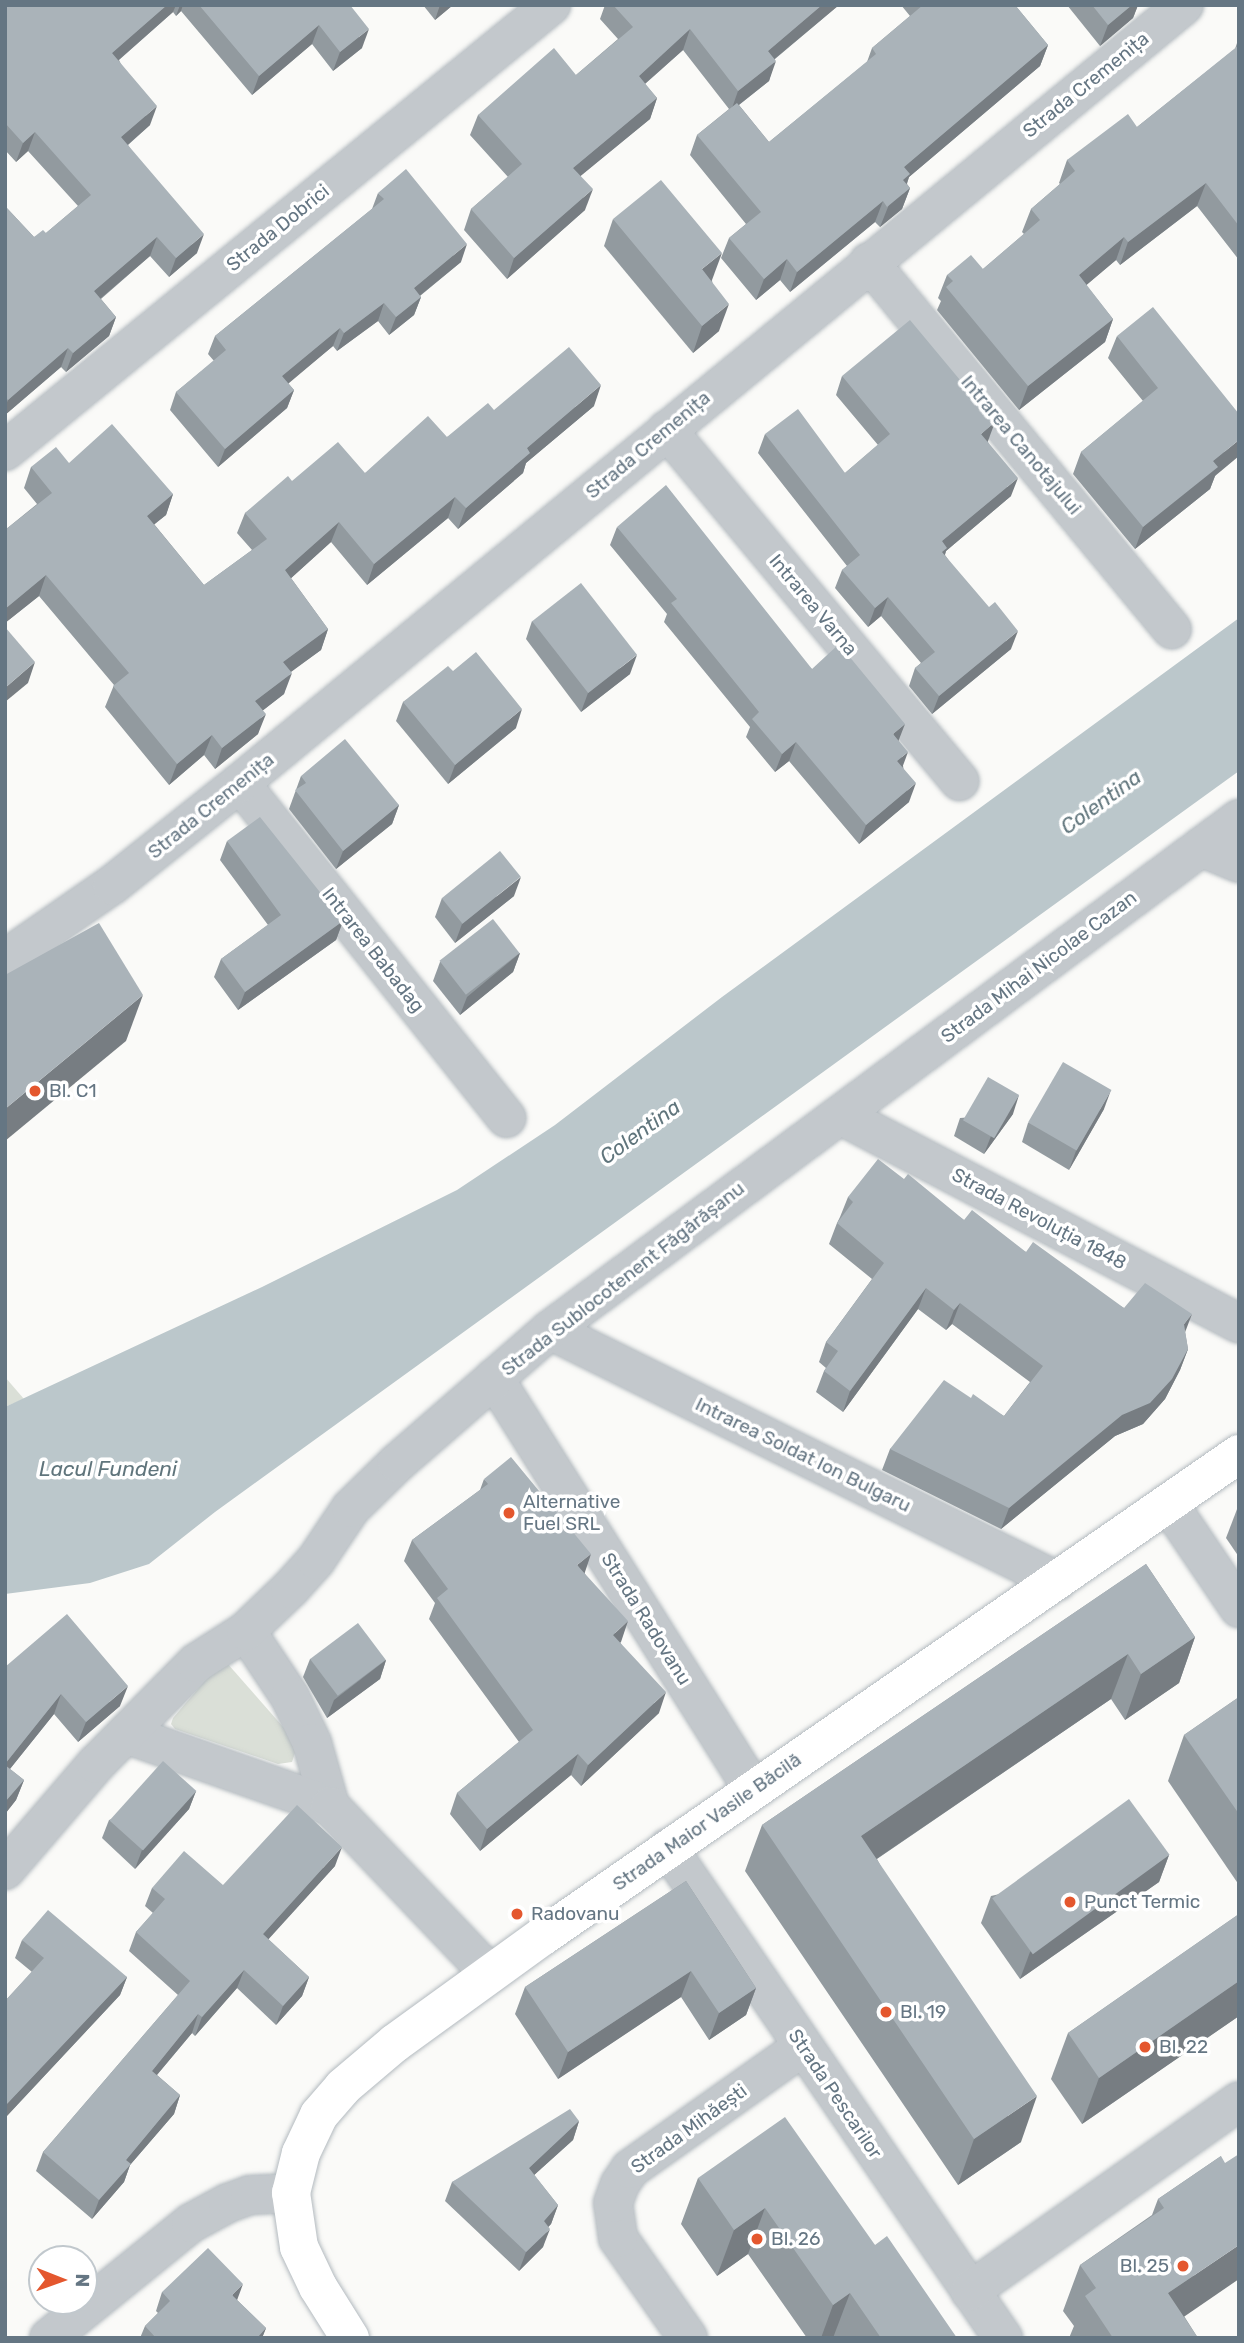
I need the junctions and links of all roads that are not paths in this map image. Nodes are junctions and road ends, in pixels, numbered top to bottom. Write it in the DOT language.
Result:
graph roads {
  1 [pos="551,5"];
  2 [pos="1184,5"];
  3 [pos="869,262"];
  4 [pos="667,430"];
  5 [pos="5,451"];
  6 [pos="1172,629"];
  7 [pos="959,780"];
  8 [pos="240,783"];
  9 [pos="1239,819"];
  10 [pos="1201,847"];
  11 [pos="1239,863"];
  12 [pos="5,959"];
  13 [pos="840,1115"];
  14 [pos="506,1118"];
  15 [pos="1239,1324"];
  16 [pos="550,1330"];
  17 [pos="494,1378"];
  18 [pos="1239,1454"];
  19 [pos="1168,1503"];
  20 [pos="1056,1581"];
  21 [pos="1239,1608"];
  22 [pos="246,1631"];
  23 [pos="126,1734"];
  24 [pos="753,1790"];
  25 [pos="330,1805"];
  26 [pos="668,1848"];
  27 [pos="5,1870"];
  28 [pos="490,1974"];
  29 [pos="802,2046"];
  30 [pos="1239,2101"];
  31 [pos="291,2193"];
  32 [pos="970,2291"];
  33 [pos="49,2338"];
  34 [pos="350,2338"];
  35 [pos="688,2338"];
  36 [pos="1003,2338"];
  1 -- 5 [label="street, Strada Dobrici"];
  2 -- 3 [label="street, Strada Cremenița"];
  3 -- 4 [label="street, Strada Cremenița"];
  3 -- 6 [label="street, Intrarea Canotajului"];
  4 -- 7 [label="street, Intrarea Varna"];
  4 -- 8 [label="street, Strada Cremenița"];
  8 -- 12 [label="street, Strada Cremenița"];
  8 -- 14 [label="street, Intrarea Babadag"];
  9 -- 10 [label="street, Strada Mihai Nicolae Cazan"];
  10 -- 11 [label="street"];
  10 -- 13 [label="street, Strada Mihai Nicolae Cazan"];
  13 -- 15 [label="street, Strada Revoluția 1848"];
  13 -- 16 [label="street, Strada Sublocotenent Făgărășanu"];
  16 -- 17 [label="street, Strada Sublocotenent Făgărășanu"];
  16 -- 20 [label="street, Intrarea Soldat Ion Bulgaru"];
  17 -- 22 [label="street, Strada Sublocotenent Făgărășanu"];
  17 -- 24 [label="street, Strada Radovanu"];
  18 -- 19 [label="street, Strada Maior Vasile Băcilă"];
  19 -- 20 [label="street, Strada Maior Vasile Băcilă"];
  19 -- 21 [label="street"];
  20 -- 24 [label="street, Strada Maior Vasile Băcilă"];
  22 -- 23 [label="street, Strada Sublocotenent Făgărășanu"];
  22 -- 25 [label="street"];
  23 -- 25 [label="street"];
  23 -- 27 [label="street, Strada Sublocotenent Făgărășanu"];
  24 -- 26 [label="street, Strada Maior Vasile Băcilă"];
  25 -- 28 [label="street"];
  26 -- 28 [label="street, Strada Maior Vasile Băcilă"];
  26 -- 29 [label="street, Strada Pescarilor"];
  28 -- 31 [label="street, Strada Maior Vasile Băcilă"];
  29 -- 32 [label="street, Strada Pescarilor"];
  29 -- 35 [label="street, Strada Mihăești"];
  30 -- 32 [label="street"];
  31 -- 33 [label="street"];
  31 -- 34 [label="street, Strada Maior Vasile Băcilă"];
  32 -- 36 [label="street, Strada Pescarilor"];
}
